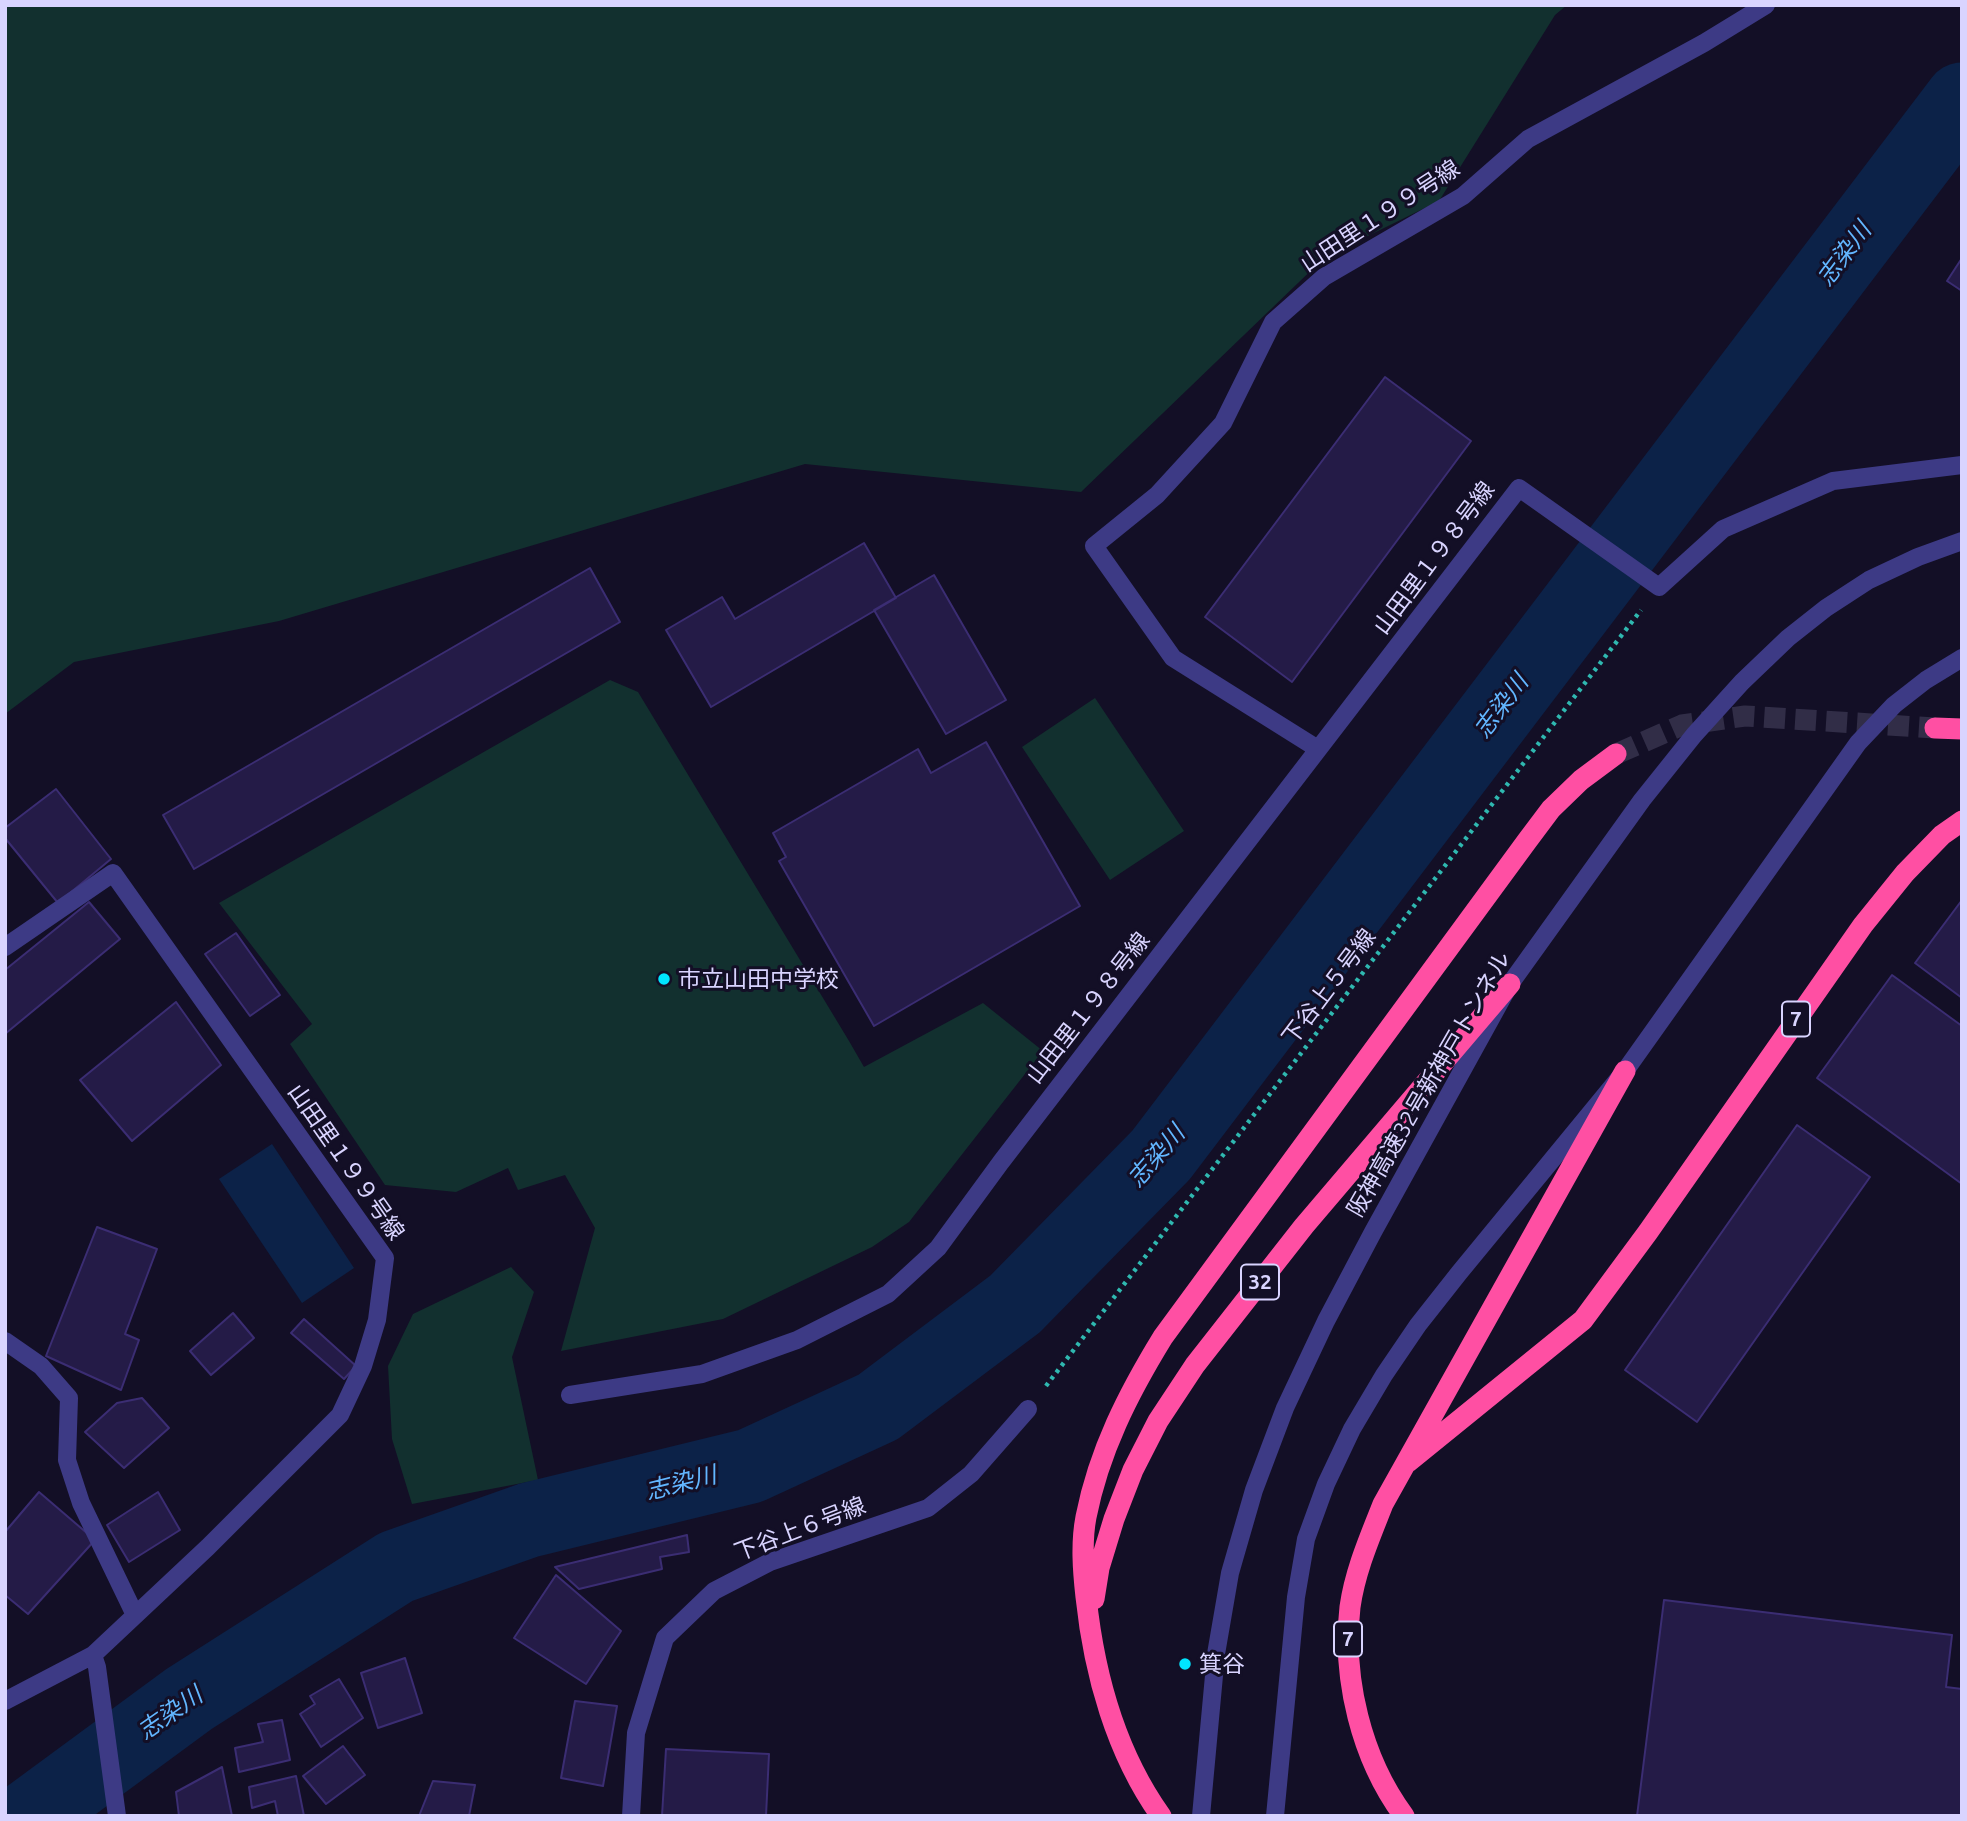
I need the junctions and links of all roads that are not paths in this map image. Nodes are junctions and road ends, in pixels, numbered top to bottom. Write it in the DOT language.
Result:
graph roads {
  1 [pos="1766,5"];
  2 [pos="1962,465"];
  3 [pos="1962,541"];
  4 [pos="1962,658"];
  5 [pos="1935,728"];
  6 [pos="1962,729"];
  7 [pos="1318,749"];
  8 [pos="1616,754"];
  9 [pos="1962,821"];
  10 [pos="5,947"];
  11 [pos="1510,984"];
  12 [pos="1625,1071"];
  13 [pos="5,1341"];
  14 [pos="569,1395"];
  15 [pos="1028,1409"];
  16 [pos="1408,1462"];
  17 [pos="135,1615"];
  18 [pos="1089,1625"];
  19 [pos="95,1661"];
  20 [pos="5,1701"];
  21 [pos="117,1816"];
  22 [pos="631,1816"];
  23 [pos="1161,1816"];
  24 [pos="1201,1816"];
  25 [pos="1275,1816"];
  26 [pos="1404,1816"];
  1 -- 7 [label="street, 山田里１９９号線"];
  2 -- 7 [label="street, 山田里１９８号線"];
  3 -- 11 [label="street, 阪神高速32号新神戸トンネル / 32"];
  4 -- 12 [label="street"];
  5 -- 6 [label="highway"];
  7 -- 14 [label="street, 山田里１９８号線"];
  8 -- 18 [label="highway"];
  9 -- 16 [label="highway, 7"];
  10 -- 17 [label="street, 山田里１９９号線"];
  11 -- 18 [label="highway, 32"];
  11 -- 24 [label="street, 阪神高速32号新神戸トンネル / 32"];
  12 -- 16 [label="highway, 7"];
  12 -- 25 [label="street"];
  13 -- 17 [label="street"];
  15 -- 22 [label="street, 下谷上６号線"];
  16 -- 26 [label="highway, 7"];
  17 -- 19 [label="street, 山田里１９９号線"];
  18 -- 23 [label="highway"];
  19 -- 20 [label="street, 山田里１９９号線"];
  19 -- 21 [label="street"];
}
